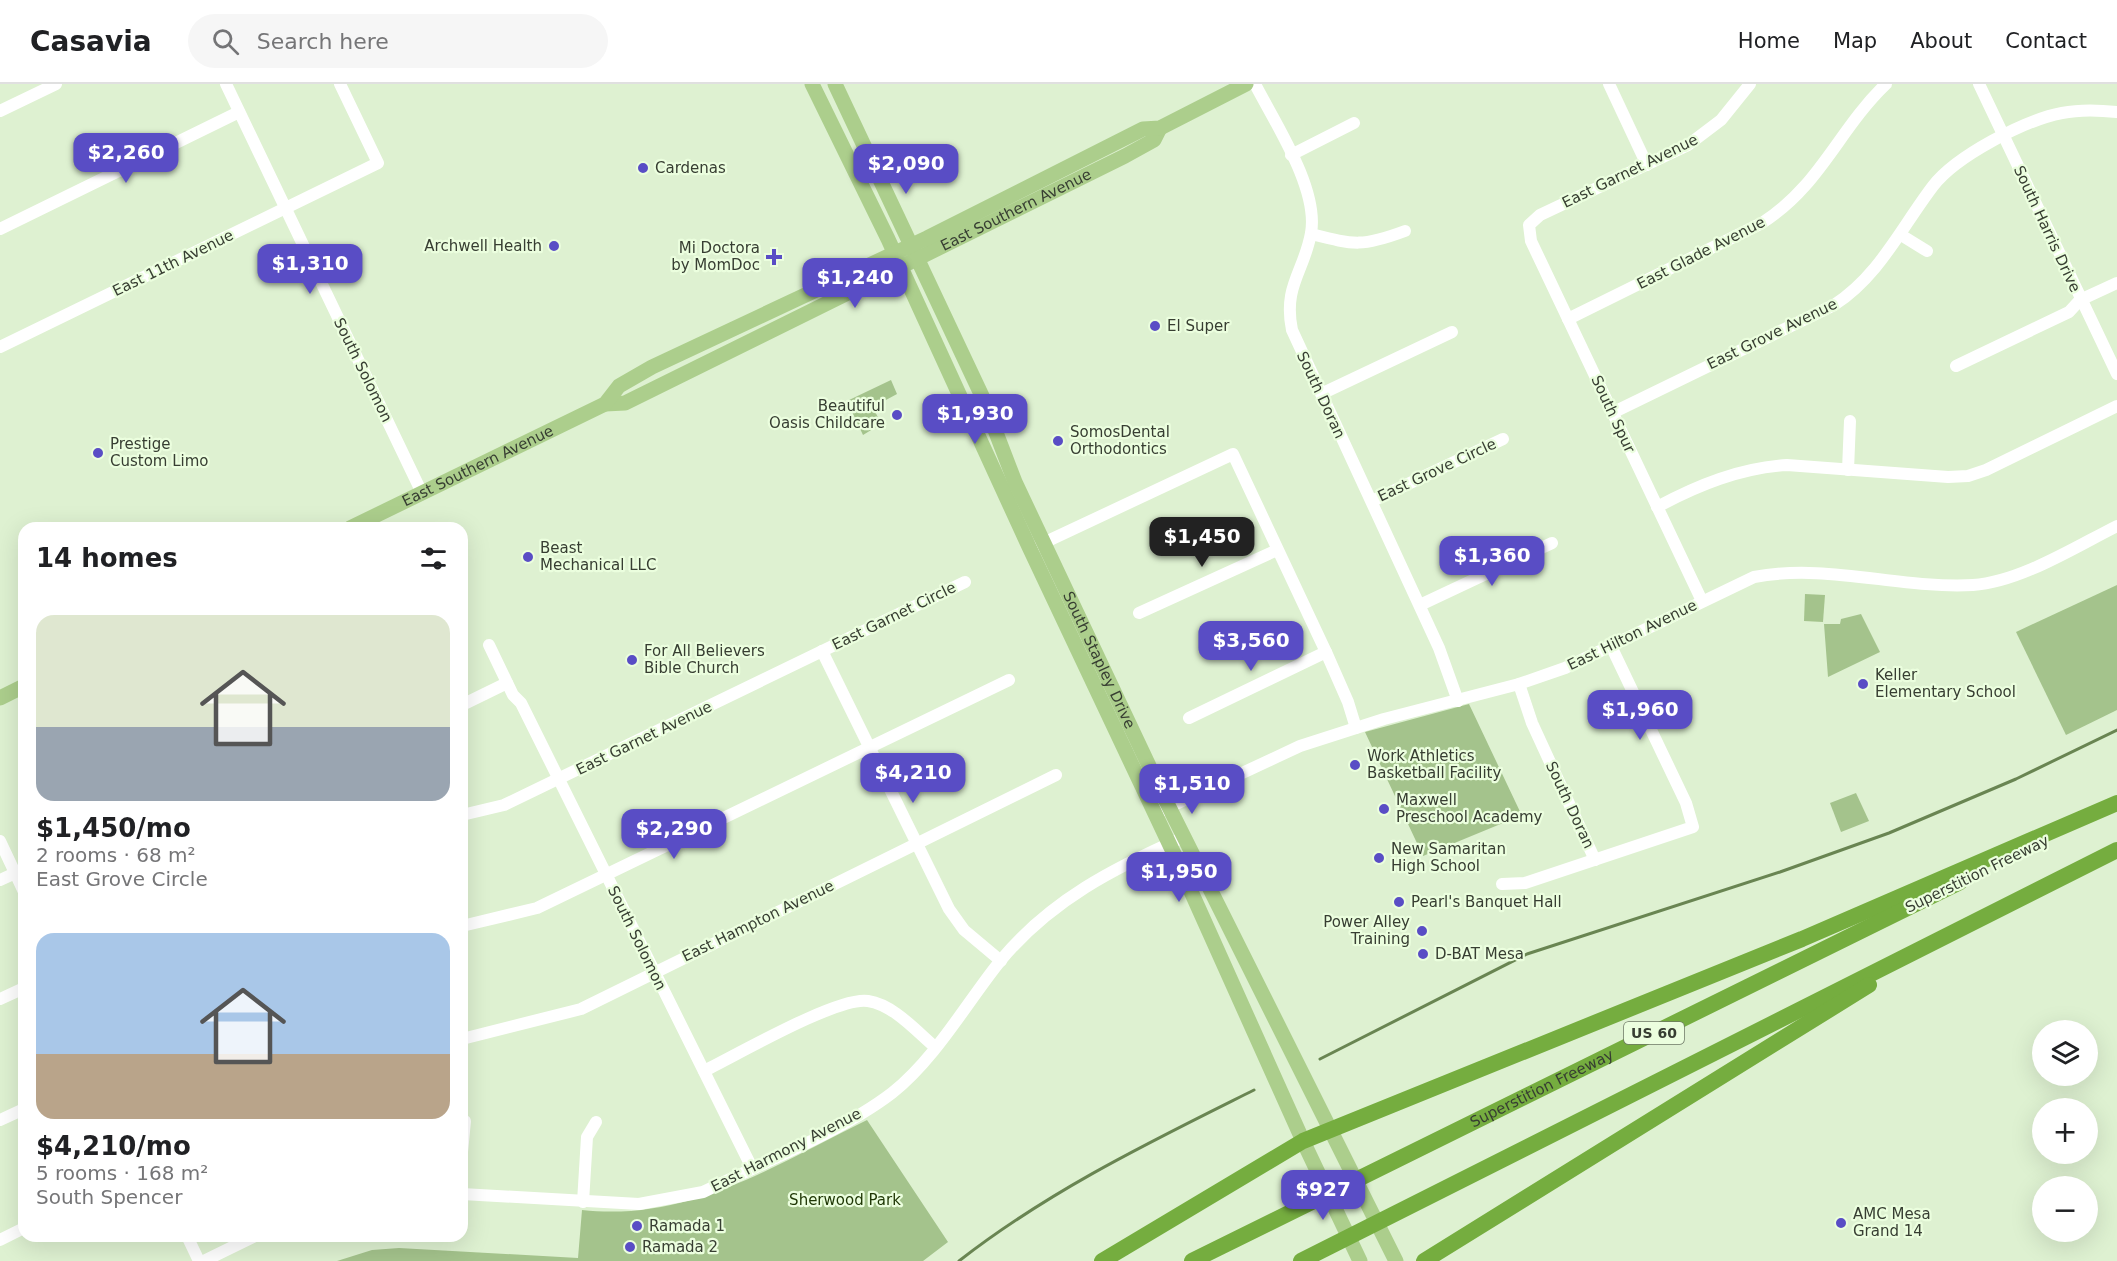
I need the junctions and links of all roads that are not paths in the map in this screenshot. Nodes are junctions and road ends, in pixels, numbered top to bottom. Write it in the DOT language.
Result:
graph roads {
  1 [pos="56,84"];
  2 [pos="226,84"];
  3 [pos="340,84"];
  4 [pos="1246,84"];
  5 [pos="1255,84"];
  6 [pos="1609,84"];
  7 [pos="1750,84"];
  8 [pos="1886,84"];
  9 [pos="1978,84"];
  10 [pos="825,86"];
  11 [pos="0,111"];
  12 [pos="239,112"];
  13 [pos="2117,112"];
  14 [pos="1354,123"];
  15 [pos="1160,128"];
  16 [pos="2003,137"];
  17 [pos="1122,140"];
  18 [pos="1291,155"];
  19 [pos="1647,165"];
  20 [pos="1079,179"];
  21 [pos="286,208"];
  22 [pos="1529,225"];
  23 [pos="0,229"];
  24 [pos="1405,231"];
  25 [pos="1311,234"];
  26 [pos="1901,235"];
  27 [pos="911,245"];
  28 [pos="1927,251"];
  29 [pos="894,252"];
  30 [pos="918,260"];
  31 [pos="901,269"];
  32 [pos="2117,283"];
  33 [pos="2080,300"];
  34 [pos="788,303"];
  35 [pos="1568,319"];
  36 [pos="731,330"];
  37 [pos="1452,332"];
  38 [pos="0,347"];
  39 [pos="739,348"];
  40 [pos="1956,366"];
  41 [pos="2117,374"];
  42 [pos="668,382"];
  43 [pos="1321,394"];
  44 [pos="964,402"];
  45 [pos="605,404"];
  46 [pos="2117,406"];
  47 [pos="1612,413"];
  48 [pos="1850,421"];
  49 [pos="1503,439"];
  50 [pos="999,440"];
  51 [pos="1848,470"];
  52 [pos="422,494"];
  53 [pos="1372,501"];
  54 [pos="1657,507"];
  55 [pos="364,522"];
  56 [pos="2117,526"];
  57 [pos="1552,543"];
  58 [pos="1037,546"];
  59 [pos="1277,550"];
  60 [pos="966,582"];
  61 [pos="1702,601"];
  62 [pos="1420,605"];
  63 [pos="1139,613"];
  64 [pos="489,645"];
  65 [pos="1611,646"];
  66 [pos="822,651"];
  67 [pos="1326,652"];
  68 [pos="1009,680"];
  69 [pos="507,683"];
  70 [pos="1519,684"];
  71 [pos="18,689"];
  72 [pos="0,698"];
  73 [pos="1458,701"];
  74 [pos="468,702"];
  75 [pos="1189,718"];
  76 [pos="1356,728"];
  77 [pos="869,747"];
  78 [pos="1056,775"];
  79 [pos="558,779"];
  80 [pos="2117,804"];
  81 [pos="1170,807"];
  82 [pos="468,813"];
  83 [pos="1155,814"];
  84 [pos="1184,837"];
  85 [pos="0,841"];
  86 [pos="917,844"];
  87 [pos="1169,844"];
  88 [pos="2117,850"];
  89 [pos="1595,860"];
  90 [pos="18,869"];
  91 [pos="18,871"];
  92 [pos="607,876"];
  93 [pos="0,880"];
  94 [pos="1502,884"];
  95 [pos="1194,897"];
  96 [pos="1970,923"];
  97 [pos="468,925"];
  98 [pos="1235,942"];
  99 [pos="1218,949"];
  100 [pos="1001,961"];
  101 [pos="654,972"];
  102 [pos="1259,989"];
  103 [pos="18,991"];
  104 [pos="0,999"];
  105 [pos="468,1037"];
  106 [pos="935,1047"];
  107 [pos="704,1071"];
  108 [pos="18,1112"];
  109 [pos="0,1120"];
  110 [pos="596,1122"];
  111 [pos="1331,1128"];
  112 [pos="1302,1141"];
  113 [pos="752,1168"];
  114 [pos="468,1194"];
  115 [pos="583,1202"];
  116 [pos="18,1231"];
  117 [pos="0,1240"];
  118 [pos="190,1242"];
  119 [pos="243,1242"];
  120 [pos="1393,1255"];
  121 [pos="199,1261"];
  122 [pos="204,1261"];
  123 [pos="1102,1261"];
  124 [pos="1192,1261"];
  125 [pos="1301,1261"];
  126 [pos="1360,1261"];
  127 [pos="1424,1261"];
  1 -- 11 [label="street"];
  2 -- 12 [label="street, South Solomon"];
  3 -- 21 [label="street, East 11th Avenue"];
  4 -- 15 [label="main road, East Southern Avenue"];
  5 -- 18 [label="street, South Doran"];
  6 -- 19 [label="street"];
  7 -- 19 [label="street, East Garnet Avenue"];
  8 -- 35 [label="street, East Glade Avenue"];
  9 -- 16 [label="street, South Harris Drive"];
  10 -- 27 [label="main road, South Stapley Drive"];
  10 -- 29 [label="main road, South Stapley Drive"];
  12 -- 21 [label="street, South Solomon"];
  12 -- 23 [label="street"];
  13 -- 16 [label="street, East Grove Avenue"];
  14 -- 18 [label="street"];
  15 -- 17 [label="main road, East Southern Avenue"];
  15 -- 20 [label="main road, East Southern Avenue"];
  16 -- 26 [label="street, East Grove Avenue"];
  16 -- 33 [label="street, South Harris Drive"];
  17 -- 20 [label="main road"];
  17 -- 27 [label="main road, East Southern Avenue"];
  18 -- 25 [label="street, South Doran"];
  19 -- 22 [label="street, East Garnet Avenue"];
  20 -- 30 [label="main road, East Southern Avenue"];
  21 -- 38 [label="street, East 11th Avenue"];
  21 -- 52 [label="street, South Solomon"];
  22 -- 35 [label="street, South Spur"];
  24 -- 25 [label="street"];
  25 -- 43 [label="street, South Doran"];
  26 -- 28 [label="street"];
  26 -- 47 [label="street, East Grove Avenue"];
  27 -- 29 [label="main road, East Southern Avenue"];
  27 -- 30 [label="main road, South Stapley Drive"];
  29 -- 31 [label="main road, South Stapley Drive"];
  29 -- 34 [label="main road, East Southern Avenue"];
  30 -- 31 [label="main road, East Southern Avenue"];
  30 -- 50 [label="main road, South Stapley Drive"];
  31 -- 39 [label="main road, East Southern Avenue"];
  31 -- 44 [label="main road, South Stapley Drive"];
  32 -- 33 [label="street"];
  33 -- 40 [label="street"];
  33 -- 41 [label="street, South Harris Drive"];
  34 -- 36 [label="main road, East Southern Avenue"];
  34 -- 39 [label="main road"];
  35 -- 47 [label="street, South Spur"];
  36 -- 42 [label="main road"];
  36 -- 45 [label="main road, East Southern Avenue"];
  37 -- 43 [label="street"];
  39 -- 42 [label="main road, East Southern Avenue"];
  42 -- 45 [label="main road, East Southern Avenue"];
  43 -- 53 [label="street, South Doran"];
  44 -- 50 [label="main road"];
  44 -- 58 [label="main road, South Stapley Drive"];
  45 -- 52 [label="main road, East Southern Avenue"];
  46 -- 51 [label="street"];
  47 -- 54 [label="street, South Spur"];
  48 -- 51 [label="street"];
  49 -- 53 [label="street, East Grove Circle"];
  50 -- 58 [label="main road, South Stapley Drive"];
  51 -- 54 [label="street"];
  52 -- 55 [label="main road, East Southern Avenue"];
  53 -- 62 [label="street, South Doran"];
  54 -- 61 [label="street, South Spur"];
  56 -- 61 [label="street, East Hilton Avenue"];
  57 -- 62 [label="street"];
  58 -- 59 [label="street"];
  58 -- 81 [label="main road, South Stapley Drive"];
  58 -- 83 [label="main road, South Stapley Drive"];
  59 -- 63 [label="street"];
  59 -- 67 [label="street"];
  60 -- 66 [label="street, East Garnet Circle"];
  61 -- 65 [label="street, East Hilton Avenue"];
  62 -- 73 [label="street, South Doran"];
  64 -- 69 [label="street, South Solomon"];
  65 -- 70 [label="street, East Hilton Avenue"];
  65 -- 89 [label="street"];
  66 -- 77 [label="street"];
  66 -- 79 [label="street, East Garnet Avenue"];
  67 -- 75 [label="street"];
  67 -- 76 [label="street"];
  68 -- 77 [label="street"];
  69 -- 74 [label="street"];
  69 -- 79 [label="street, South Solomon"];
  70 -- 73 [label="street, East Hilton Avenue"];
  70 -- 89 [label="street, South Doran"];
  71 -- 72 [label="main road"];
  73 -- 76 [label="street, East Hilton Avenue"];
  76 -- 81 [label="street, East Hilton Avenue"];
  77 -- 86 [label="street"];
  77 -- 92 [label="street"];
  78 -- 86 [label="street, East Hampton Avenue"];
  79 -- 82 [label="street, East Garnet Avenue"];
  79 -- 92 [label="street, South Solomon"];
  80 -- 111 [label="highway"];
  80 -- 124 [label="highway, Superstition Freeway / US 60"];
  81 -- 83 [label="street, East Hilton Avenue"];
  81 -- 84 [label="main road, South Stapley Drive"];
  83 -- 87 [label="main road, South Stapley Drive"];
  84 -- 87 [label="street, East Harmony Avenue"];
  84 -- 98 [label="main road, South Stapley Drive"];
  85 -- 90 [label="street"];
  86 -- 100 [label="street"];
  86 -- 101 [label="street, East Hampton Avenue"];
  87 -- 95 [label="main road, South Stapley Drive"];
  87 -- 100 [label="street, East Harmony Avenue"];
  88 -- 96 [label="highway, US 60"];
  89 -- 94 [label="street"];
  91 -- 93 [label="street"];
  92 -- 97 [label="street"];
  92 -- 101 [label="street, South Solomon"];
  95 -- 98 [label="main road"];
  95 -- 99 [label="main road, South Stapley Drive"];
  96 -- 125 [label="highway, US 60"];
  96 -- 127 [label="highway"];
  98 -- 102 [label="main road, South Stapley Drive"];
  99 -- 102 [label="main road"];
  99 -- 112 [label="main road, South Stapley Drive"];
  100 -- 106 [label="street, East Harmony Avenue"];
  101 -- 105 [label="street, East Hampton Avenue"];
  101 -- 107 [label="street, South Solomon"];
  102 -- 111 [label="main road, South Stapley Drive"];
  103 -- 104 [label="street"];
  106 -- 107 [label="street"];
  106 -- 113 [label="street, East Harmony Avenue"];
  107 -- 113 [label="street, South Solomon"];
  108 -- 109 [label="street"];
  110 -- 115 [label="street"];
  111 -- 112 [label="highway"];
  111 -- 120 [label="main road, South Stapley Drive"];
  112 -- 123 [label="highway"];
  112 -- 126 [label="main road, South Stapley Drive"];
  113 -- 115 [label="street, East Harmony Avenue"];
  114 -- 115 [label="street, East Harmony Avenue"];
  116 -- 117 [label="street"];
  118 -- 121 [label="street"];
  119 -- 122 [label="street"];
}
